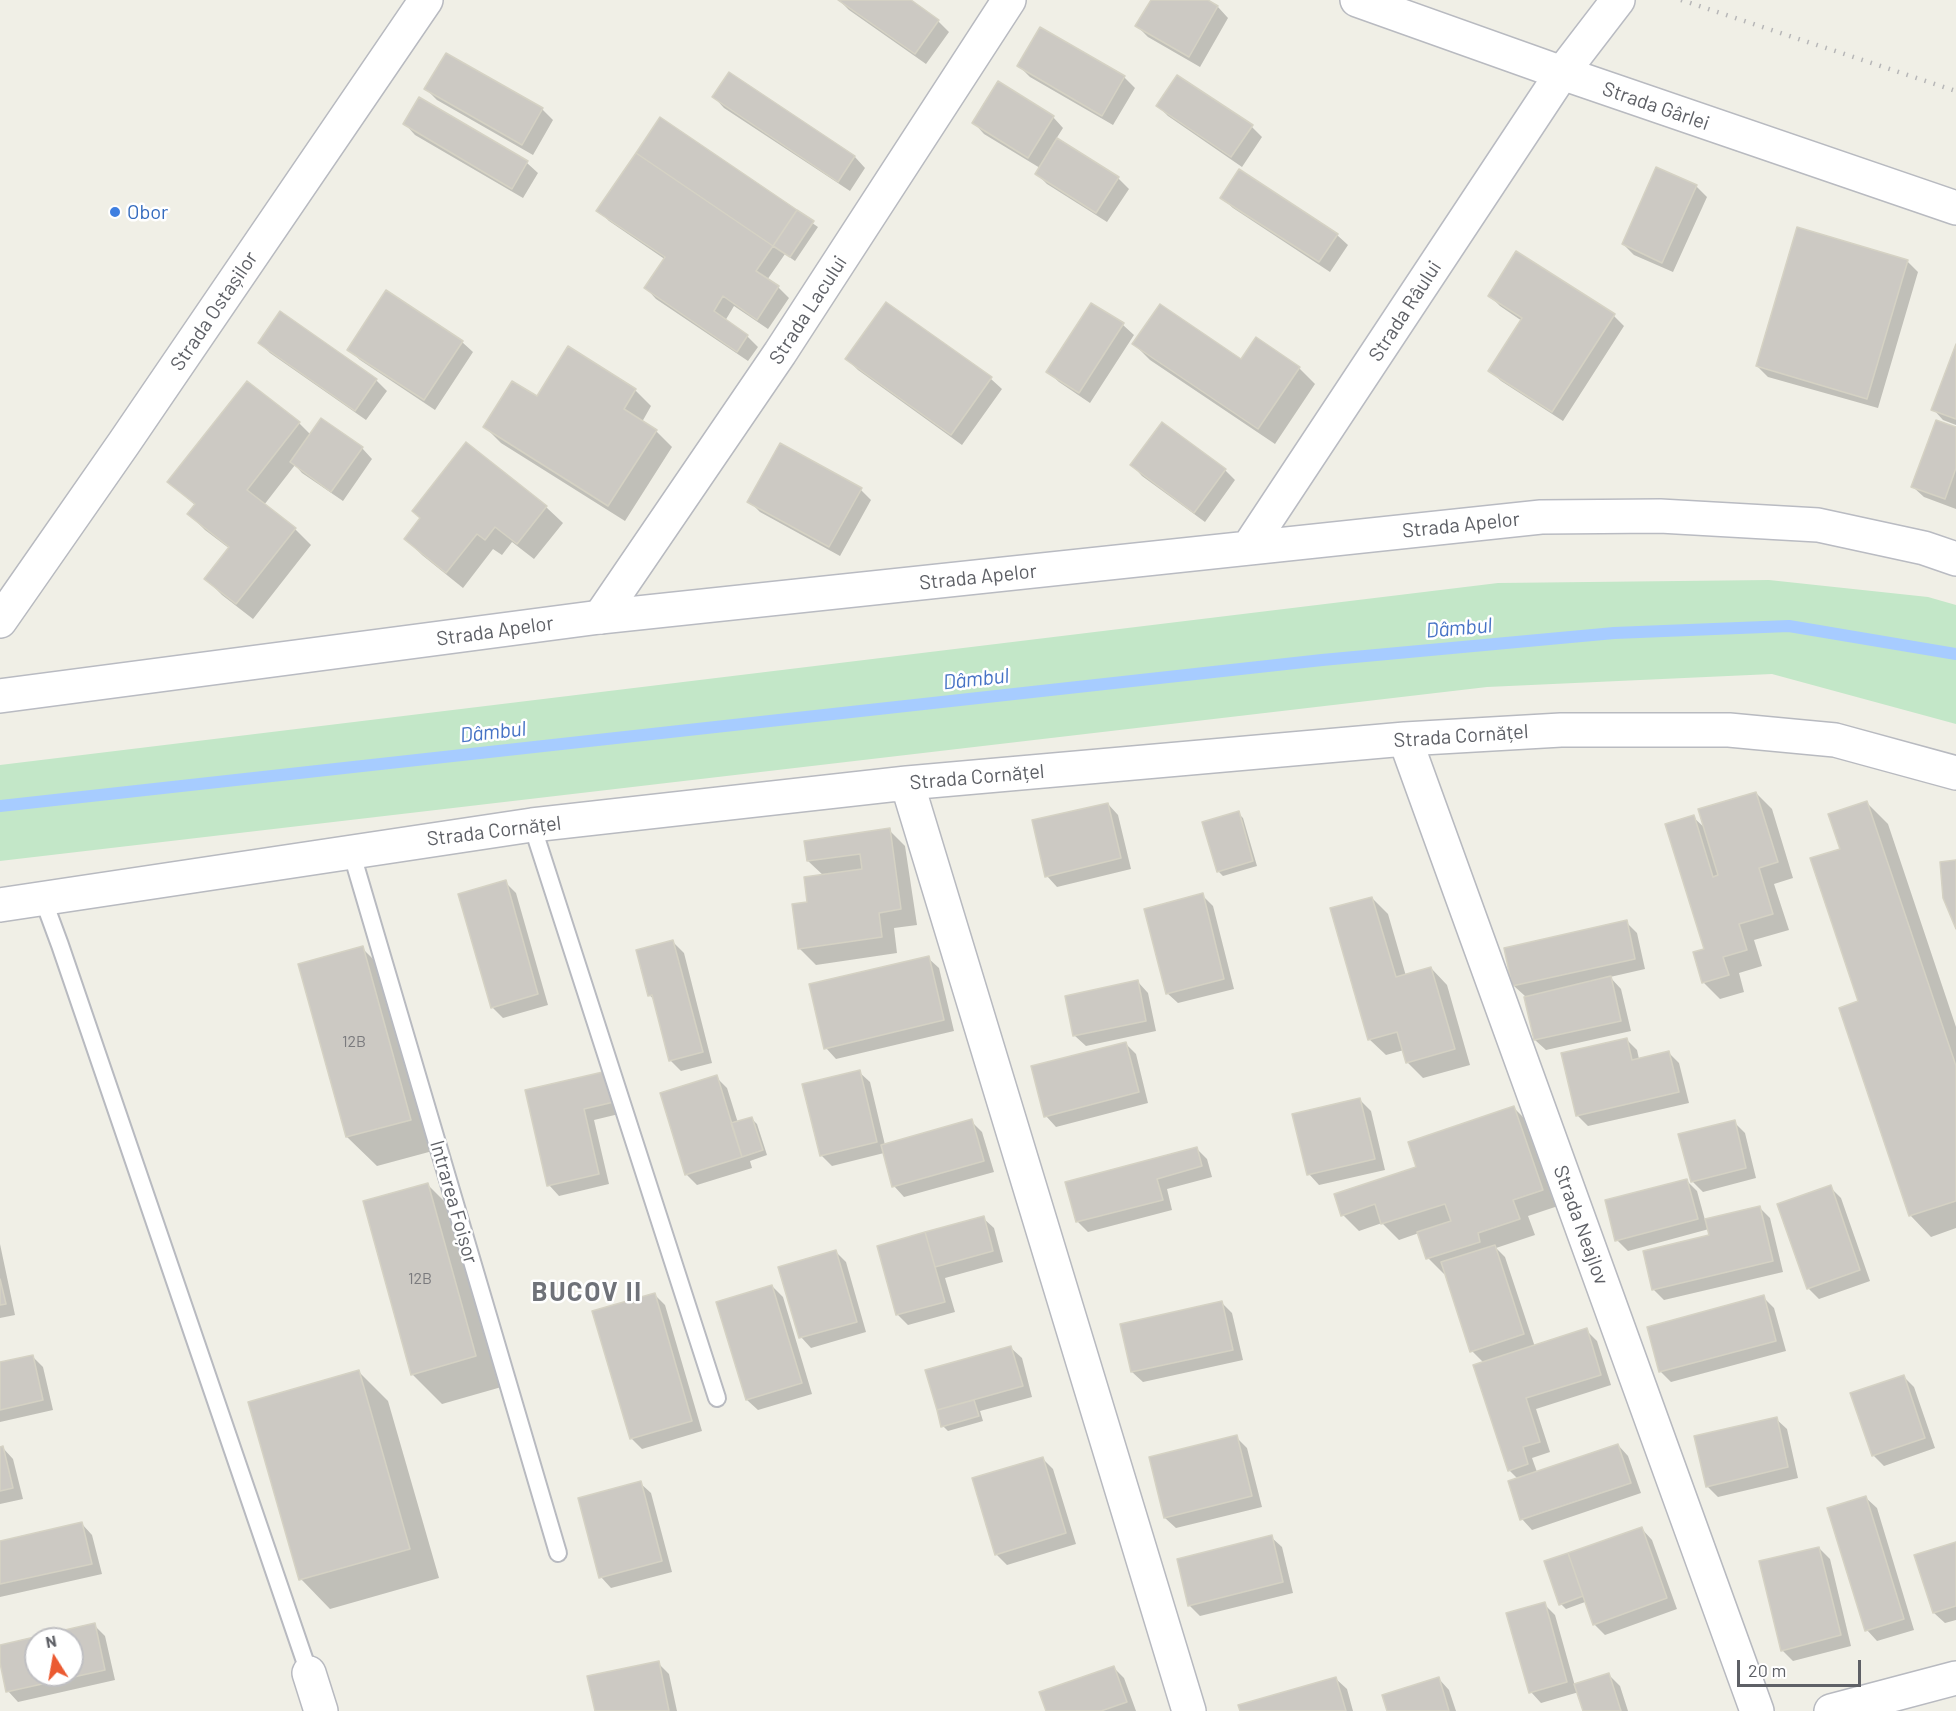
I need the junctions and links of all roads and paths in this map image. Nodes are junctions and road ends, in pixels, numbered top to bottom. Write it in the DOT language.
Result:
graph roads {
  1 [pos="426,0"];
  2 [pos="1009,0"];
  3 [pos="1357,0"];
  4 [pos="1617,0"];
  5 [pos="1562,73"];
  6 [pos="1956,208"];
  7 [pos="1248,548"];
  8 [pos="1956,559"];
  9 [pos="600,616"];
  10 [pos="0,621"];
  11 [pos="0,696"];
  12 [pos="1405,739"];
  13 [pos="1956,773"];
  14 [pos="907,783"];
  15 [pos="531,825"];
  16 [pos="351,851"];
  17 [pos="43,899"];
  18 [pos="0,905"];
  19 [pos="717,1398"];
  20 [pos="558,1552"];
  21 [pos="309,1672"];
  22 [pos="1956,1678"];
  23 [pos="321,1711"];
  24 [pos="1190,1711"];
  25 [pos="1757,1711"];
  26 [pos="1831,1711"];
  1 -- 10 [label="street, Strada Ostașilor"];
  2 -- 9 [label="street, Strada Lacului"];
  3 -- 5 [label="street, Strada Gârlei"];
  4 -- 5 [label="street, Strada Râului"];
  5 -- 6 [label="street, Strada Gârlei"];
  5 -- 7 [label="street, Strada Râului"];
  7 -- 8 [label="street, Strada Apelor"];
  7 -- 9 [label="street, Strada Apelor"];
  9 -- 11 [label="street, Strada Apelor"];
  12 -- 13 [label="street, Strada Cornățel"];
  12 -- 14 [label="street, Strada Cornățel"];
  12 -- 25 [label="street, Strada Neajlov"];
  14 -- 15 [label="street, Strada Cornățel"];
  14 -- 24 [label="street"];
  15 -- 16 [label="street, Strada Cornățel"];
  15 -- 19 [label="lane"];
  16 -- 17 [label="street, Strada Cornățel"];
  16 -- 20 [label="lane, Intrarea Foișor"];
  17 -- 18 [label="street, Strada Cornățel"];
  17 -- 21 [label="lane"];
  21 -- 23 [label="street"];
  22 -- 26 [label="street"];
}
